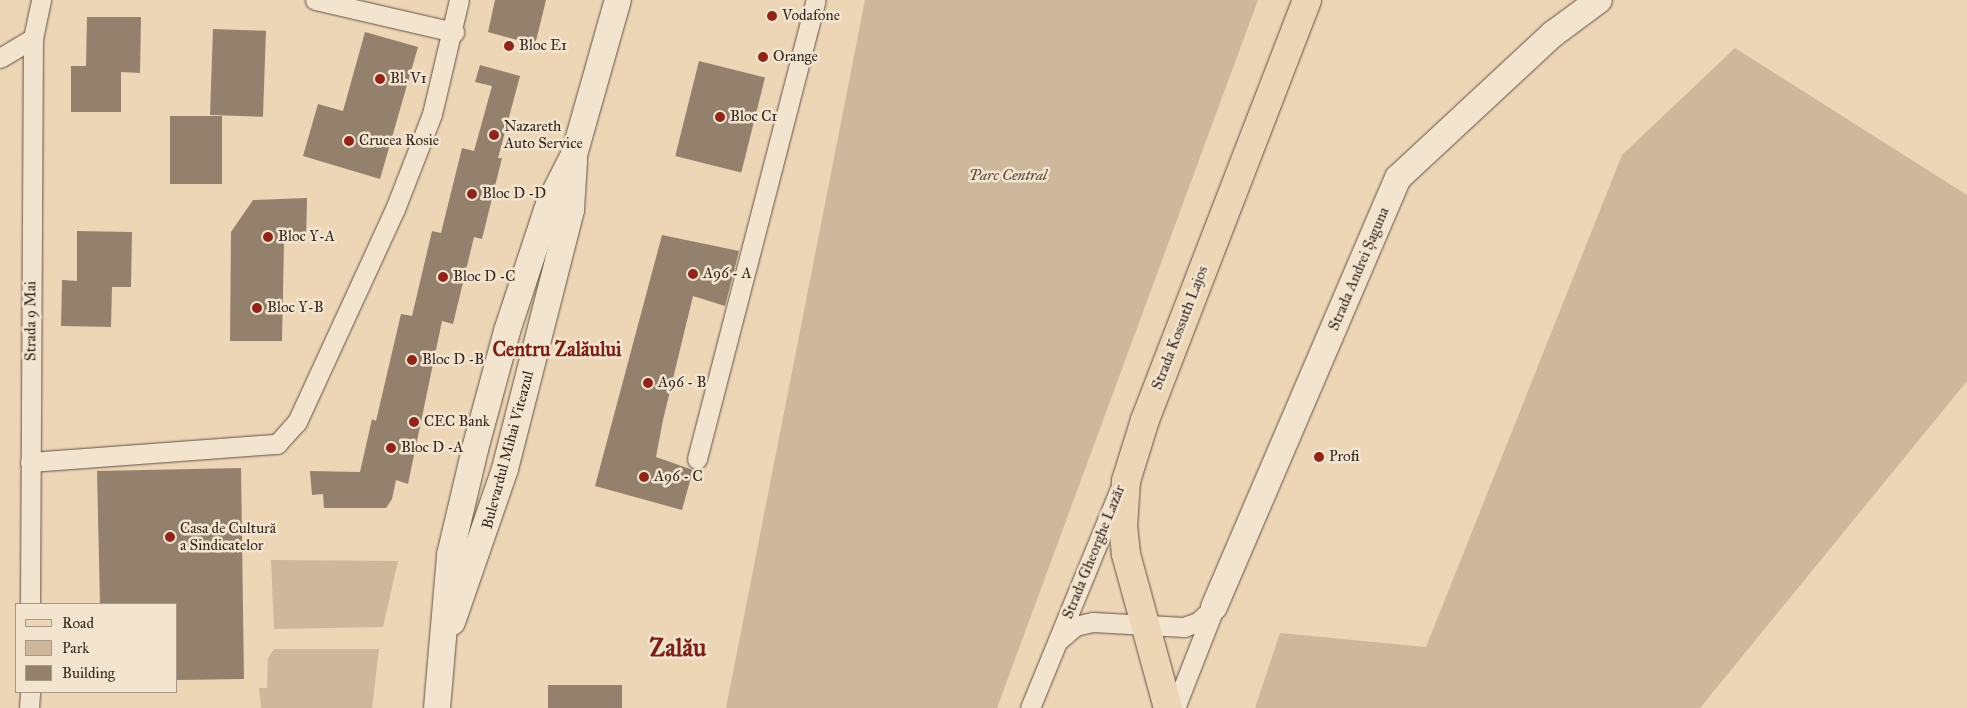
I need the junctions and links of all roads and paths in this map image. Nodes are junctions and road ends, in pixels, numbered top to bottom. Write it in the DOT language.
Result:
graph roads {
  1 [pos="41,0"];
  2 [pos="315,0"];
  3 [pos="460,0"];
  4 [pos="618,0"];
  5 [pos="816,0"];
  6 [pos="1307,0"];
  7 [pos="1599,0"];
  8 [pos="454,32"];
  9 [pos="33,38"];
  10 [pos="0,58"];
  11 [pos="697,459"];
  12 [pos="1132,459"];
  13 [pos="30,462"];
  14 [pos="30,603"];
  15 [pos="1214,607"];
  16 [pos="1146,626"];
  17 [pos="1056,644"];
  18 [pos="30,693"];
  19 [pos="30,708"];
  20 [pos="437,708"];
  21 [pos="1030,708"];
  22 [pos="1168,708"];
  23 [pos="1175,708"];
  1 -- 9 [label="street, Strada 9 Mai"];
  2 -- 8 [label="street"];
  3 -- 8 [label="street"];
  4 -- 20 [label="main road, Bulevardul Mihai Viteazul"];
  5 -- 11 [label="street"];
  6 -- 12 [label="main road, Strada Kossuth Lajos"];
  7 -- 15 [label="main road, Strada Andrei Șaguna"];
  8 -- 13 [label="street"];
  9 -- 10 [label="street"];
  9 -- 13 [label="street, Strada 9 Mai"];
  12 -- 16 [label="main road, Strada Kossuth Lajos"];
  12 -- 17 [label="street, Strada Gheorghe Lazăr"];
  13 -- 14 [label="street, Strada 9 Mai"];
  15 -- 16 [label="street, Strada Andrei Șaguna"];
  15 -- 23 [label="street, Strada Andrei Șaguna"];
  16 -- 17 [label="street, Strada Gheorghe Lazăr"];
  16 -- 22 [label="main road, Strada Kossuth Lajos"];
  17 -- 21 [label="street, Strada Gheorghe Lazăr"];
  18 -- 19 [label="street"];
}
